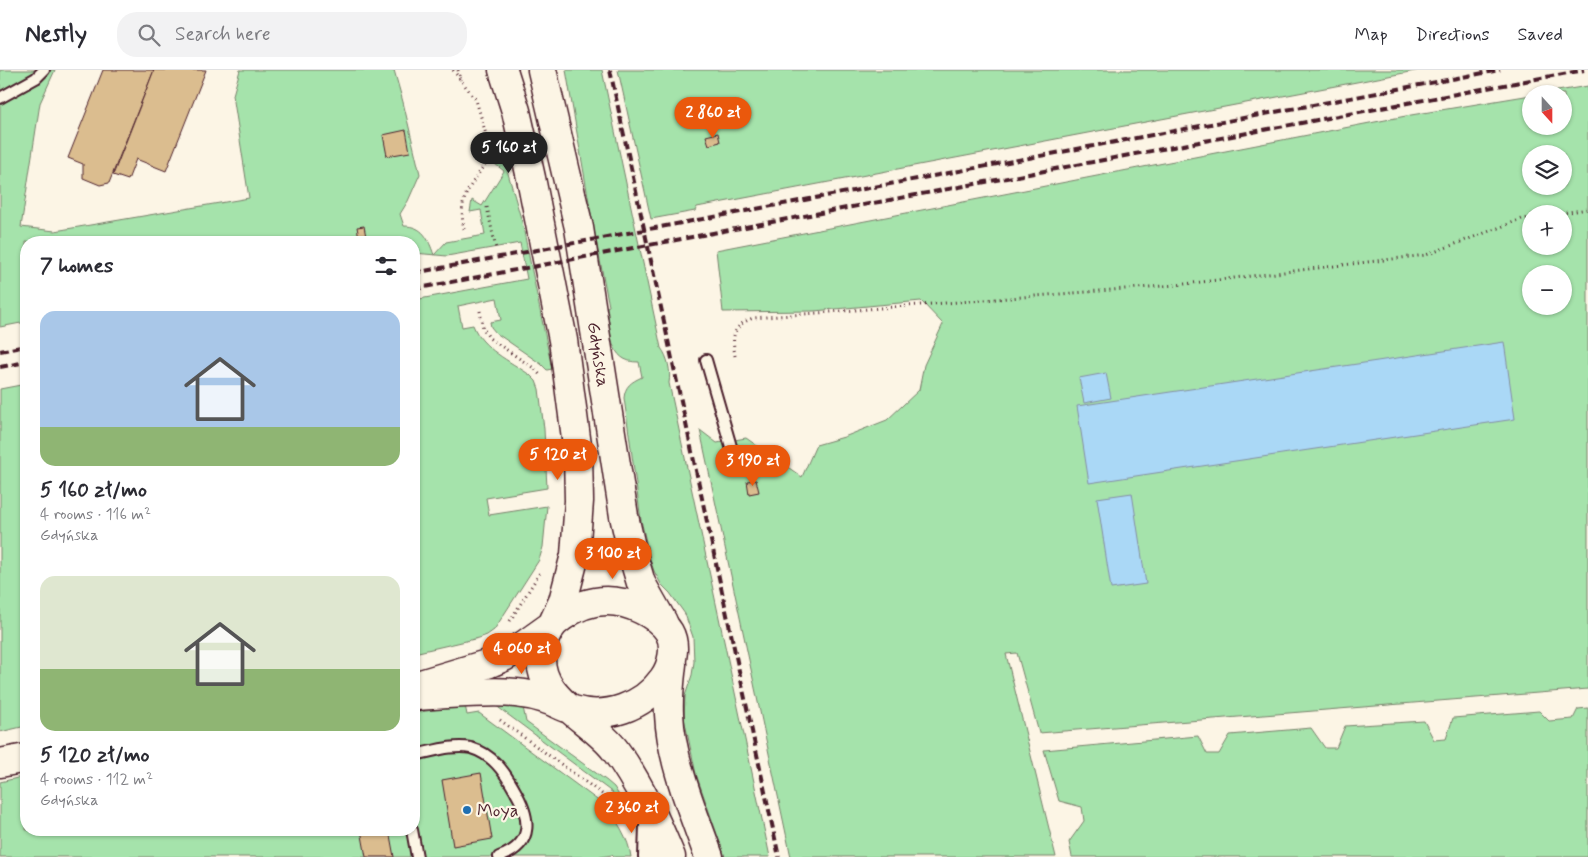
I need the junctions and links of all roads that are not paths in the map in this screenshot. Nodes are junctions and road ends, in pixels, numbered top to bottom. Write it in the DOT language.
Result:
graph roads {
  1 [pos="44,70"];
  2 [pos="503,70"];
  3 [pos="542,70"];
  4 [pos="0,98"];
  5 [pos="706,360"];
  6 [pos="734,457"];
  7 [pos="552,625"];
  8 [pos="671,643"];
  9 [pos="420,684"];
  10 [pos="420,696"];
  11 [pos="571,710"];
  12 [pos="420,755"];
  13 [pos="20,759"];
  14 [pos="0,763"];
  15 [pos="648,807"];
  16 [pos="413,836"];
  17 [pos="417,857"];
  18 [pos="499,857"];
  19 [pos="649,857"];
  20 [pos="671,857"];
  21 [pos="709,857"];
  1 -- 4 [label="lane"];
  2 -- 7 [label="main road, Gdyńska"];
  3 -- 8 [label="main road, Gdyńska"];
  5 -- 6 [label="lane"];
  7 -- 8 [label="main road"];
  7 -- 9 [label="main road"];
  7 -- 11 [label="main road"];
  8 -- 11 [label="main road"];
  8 -- 21 [label="main road"];
  10 -- 11 [label="main road"];
  11 -- 15 [label="main road"];
  12 -- 18 [label="lane"];
  13 -- 14 [label="main road"];
  15 -- 19 [label="street"];
  15 -- 20 [label="main road"];
  16 -- 17 [label="lane"];
}
